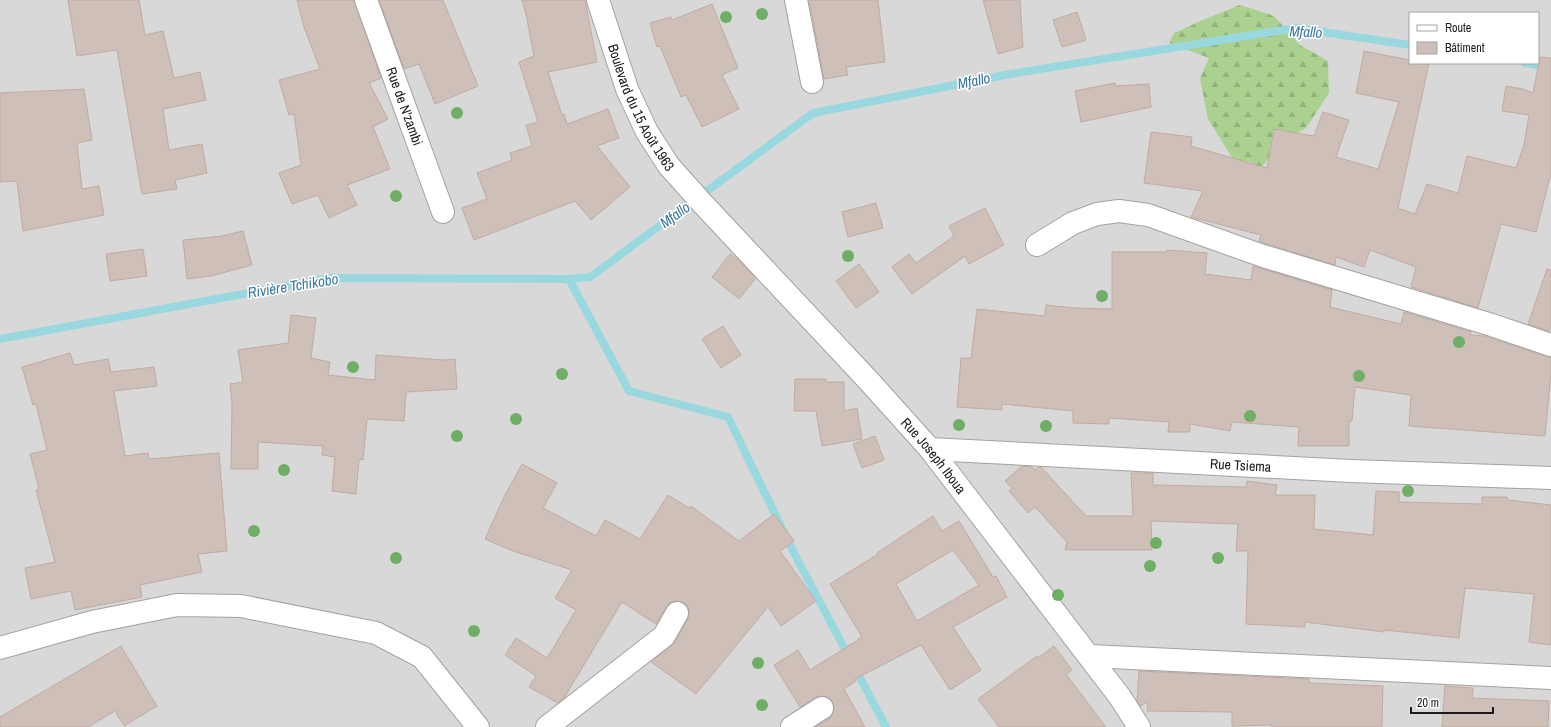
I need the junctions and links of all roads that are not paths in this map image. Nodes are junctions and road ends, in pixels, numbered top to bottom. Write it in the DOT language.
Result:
graph roads {
  1 [pos="366,0"];
  2 [pos="598,0"];
  3 [pos="796,0"];
  4 [pos="812,82"];
  5 [pos="703,204"];
  6 [pos="443,212"];
  7 [pos="1038,245"];
  8 [pos="1551,345"];
  9 [pos="930,450"];
  10 [pos="1551,478"];
  11 [pos="677,613"];
  12 [pos="0,648"];
  13 [pos="1090,656"];
  14 [pos="1551,678"];
  15 [pos="822,708"];
  16 [pos="478,727"];
  17 [pos="547,727"];
  18 [pos="792,727"];
  19 [pos="1139,727"];
  1 -- 6 [label="street, Rue de N'zambi"];
  2 -- 5 [label="street, Boulevard du 15 Août 1963"];
  3 -- 4 [label="street"];
  5 -- 9 [label="street, Rue Joseph Iboua"];
  7 -- 8 [label="street"];
  9 -- 10 [label="street, Rue Tsiema"];
  9 -- 13 [label="street, Rue Joseph Iboua"];
  11 -- 17 [label="street"];
  12 -- 16 [label="street"];
  13 -- 14 [label="street"];
  13 -- 19 [label="street, Rue Joseph Iboua"];
  15 -- 18 [label="street"];
}
